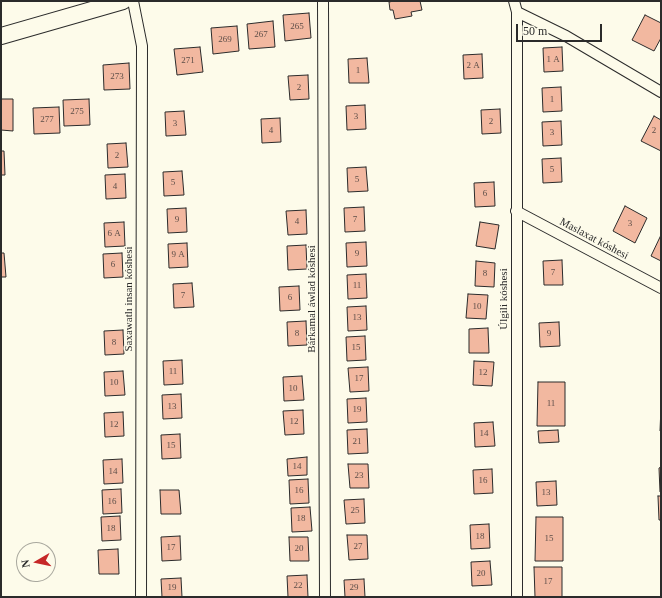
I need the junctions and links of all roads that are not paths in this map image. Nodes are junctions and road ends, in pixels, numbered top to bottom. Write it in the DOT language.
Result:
graph roads {
  1 [pos="123,1"];
  2 [pos="133,1"];
  3 [pos="323,1"];
  4 [pos="514,1"];
  5 [pos="517,12"];
  6 [pos="1,36"];
  7 [pos="661,92"];
  8 [pos="516,211"];
  9 [pos="661,288"];
  10 [pos="141,597"];
  11 [pos="325,597"];
  12 [pos="516,597"];
  1 -- 6 [label="main road"];
  2 -- 10 [label="street, Saxawatlı insan kóshesi"];
  3 -- 11 [label="street, Bárkamal áwlad kóshesi"];
  4 -- 5 [label="street, Úlgili kóshesi"];
  5 -- 7 [label="street"];
  5 -- 8 [label="street, Úlgili kóshesi"];
  8 -- 9 [label="street, Maslaxat kóshesi"];
  8 -- 12 [label="street, Úlgili kóshesi"];
}
